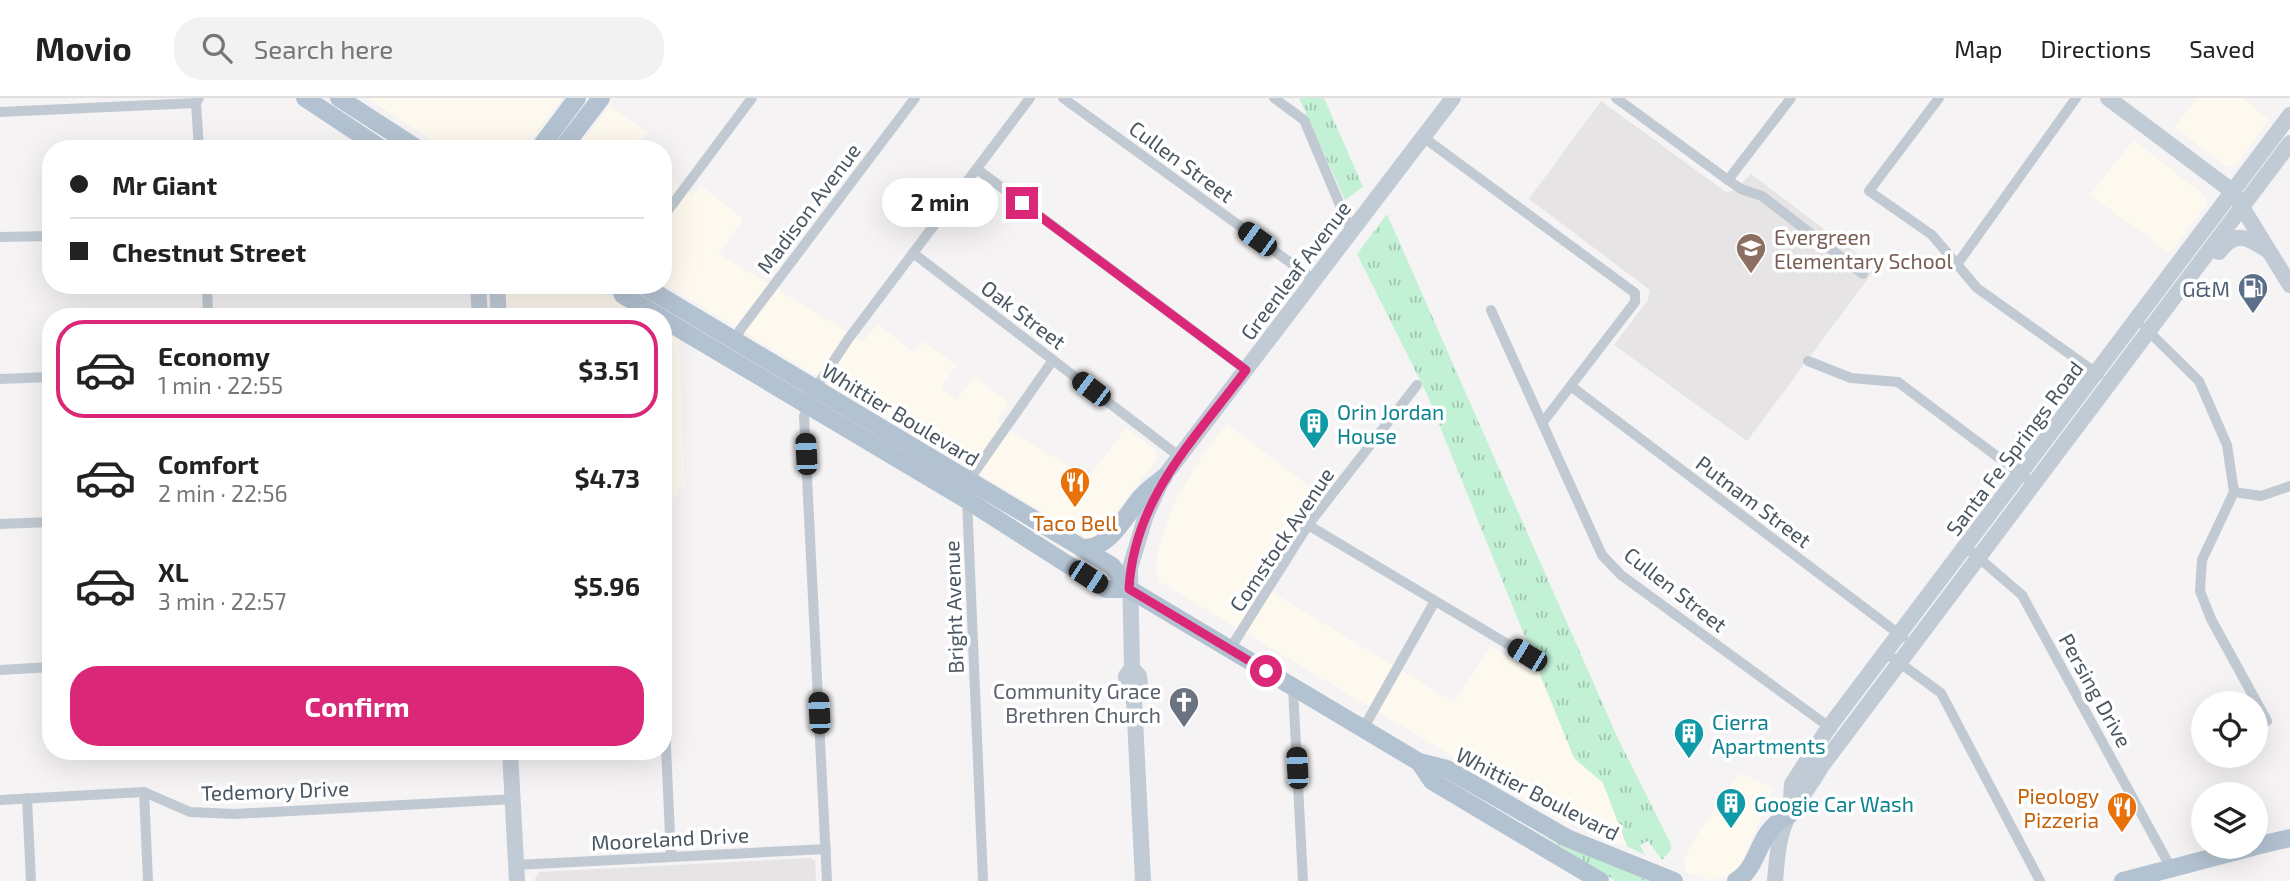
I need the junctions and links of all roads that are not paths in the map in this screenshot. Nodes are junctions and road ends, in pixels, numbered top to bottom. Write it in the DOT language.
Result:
graph roads {
  1 [pos="305,98"];
  2 [pos="339,98"];
  3 [pos="577,98"];
  4 [pos="601,98"];
  5 [pos="752,98"];
  6 [pos="915,98"];
  7 [pos="1030,98"];
  8 [pos="1063,98"];
  9 [pos="1274,98"];
  10 [pos="1452,98"];
  11 [pos="1616,98"];
  12 [pos="1791,98"];
  13 [pos="1939,98"];
  14 [pos="2076,98"];
  15 [pos="2108,98"];
  16 [pos="197,100"];
  17 [pos="0,112"];
  18 [pos="2290,115"];
  19 [pos="1423,137"];
  20 [pos="199,140"];
  21 [pos="368,140"];
  22 [pos="404,140"];
  23 [pos="546,140"];
  24 [pos="569,140"];
  25 [pos="2290,143"];
  26 [pos="977,169"];
  27 [pos="1728,180"];
  28 [pos="2232,191"];
  29 [pos="672,205"];
  30 [pos="2242,207"];
  31 [pos="1351,230"];
  32 [pos="42,236"];
  33 [pos="0,237"];
  34 [pos="913,253"];
  35 [pos="2272,254"];
  36 [pos="1958,263"];
  37 [pos="1863,274"];
  38 [pos="1313,279"];
  39 [pos="2290,285"];
  40 [pos="2182,289"];
  41 [pos="623,294"];
  42 [pos="657,294"];
  43 [pos="645,308"];
  44 [pos="1491,310"];
  45 [pos="2137,320"];
  46 [pos="672,323"];
  47 [pos="2150,333"];
  48 [pos="735,342"];
  49 [pos="1053,360"];
  50 [pos="1808,361"];
  51 [pos="1246,370"];
  52 [pos="2096,373"];
  53 [pos="42,378"];
  54 [pos="0,380"];
  55 [pos="2110,384"];
  56 [pos="1417,385"];
  57 [pos="1572,387"];
  58 [pos="812,398"];
  59 [pos="1543,422"];
  60 [pos="1180,457"];
  61 [pos="2022,473"];
  62 [pos="1163,478"];
  63 [pos="967,480"];
  64 [pos="2035,485"];
  65 [pos="2290,486"];
  66 [pos="2234,492"];
  67 [pos="967,500"];
  68 [pos="42,522"];
  69 [pos="0,524"];
  70 [pos="1308,525"];
  71 [pos="1966,547"];
  72 [pos="1082,548"];
  73 [pos="1979,558"];
  74 [pos="1129,589"];
  75 [pos="1435,600"];
  76 [pos="1899,634"];
  77 [pos="1913,645"];
  78 [pos="1230,649"];
  79 [pos="1886,653"];
  80 [pos="1527,655"];
  81 [pos="1901,663"];
  82 [pos="42,668"];
  83 [pos="0,670"];
  84 [pos="1293,688"];
  85 [pos="2251,691"];
  86 [pos="1829,727"];
  87 [pos="1363,729"];
  88 [pos="1842,738"];
  89 [pos="511,760"];
  90 [pos="667,760"];
  91 [pos="1419,762"];
  92 [pos="144,792"];
  93 [pos="27,798"];
  94 [pos="513,799"];
  95 [pos="0,800"];
  96 [pos="1790,814"];
  97 [pos="2290,838"];
  98 [pos="2268,844"];
  99 [pos="826,849"];
  100 [pos="671,857"];
  101 [pos="2207,859"];
  102 [pos="2171,868"];
  103 [pos="517,873"];
  104 [pos="31,881"];
  105 [pos="148,881"];
  106 [pos="828,881"];
  107 [pos="983,881"];
  108 [pos="1143,881"];
  109 [pos="1303,881"];
  110 [pos="1600,881"];
  111 [pos="1674,881"];
  112 [pos="1736,881"];
  113 [pos="1775,881"];
  114 [pos="2040,881"];
  115 [pos="2123,881"];
  1 -- 21 [label="main road"];
  2 -- 22 [label="main road"];
  3 -- 23 [label="main road"];
  4 -- 24 [label="main road"];
  5 -- 29 [label="street"];
  6 -- 48 [label="street, Madison Avenue"];
  7 -- 26 [label="street"];
  8 -- 38 [label="street, Cullen Street"];
  9 -- 31 [label="street"];
  10 -- 19 [label="main road, Greenleaf Avenue"];
  11 -- 27 [label="street"];
  12 -- 27 [label="street"];
  13 -- 36 [label="street"];
  14 -- 36 [label="street"];
  15 -- 28 [label="main road"];
  16 -- 17 [label="street"];
  16 -- 20 [label="street"];
  18 -- 28 [label="main road, Santa Fe Springs Road"];
  19 -- 31 [label="main road, Greenleaf Avenue"];
  19 -- 57 [label="street"];
  25 -- 30 [label="main road, Santa Fe Springs Road"];
  26 -- 34 [label="street"];
  26 -- 51 [label="street"];
  27 -- 37 [label="street"];
  28 -- 30 [label="main road"];
  28 -- 45 [label="main road, Santa Fe Springs Road"];
  30 -- 35 [label="main road"];
  30 -- 40 [label="main road, Santa Fe Springs Road"];
  31 -- 38 [label="main road, Greenleaf Avenue"];
  32 -- 33 [label="street"];
  34 -- 49 [label="street, Oak Street"];
  34 -- 58 [label="street"];
  35 -- 39 [label="main road"];
  35 -- 40 [label="main road"];
  36 -- 52 [label="street"];
  38 -- 51 [label="main road, Greenleaf Avenue"];
  40 -- 47 [label="main road, Santa Fe Springs Road"];
  41 -- 43 [label="main road, Whittier Boulevard"];
  42 -- 48 [label="main road, Whittier Boulevard"];
  44 -- 59 [label="street, Cullen Street"];
  45 -- 47 [label="street"];
  45 -- 52 [label="main road, Santa Fe Springs Road"];
  46 -- 58 [label="main road, Whittier Boulevard"];
  47 -- 55 [label="main road, Santa Fe Springs Road"];
  47 -- 66 [label="street"];
  48 -- 58 [label="main road, Whittier Boulevard"];
  49 -- 60 [label="street, Oak Street"];
  49 -- 63 [label="street"];
  50 -- 61 [label="street"];
  51 -- 60 [label="main road, Greenleaf Avenue"];
  52 -- 55 [label="street"];
  52 -- 61 [label="main road, Santa Fe Springs Road"];
  53 -- 54 [label="street"];
  55 -- 64 [label="main road, Santa Fe Springs Road"];
  56 -- 70 [label="street, Comstock Avenue"];
  57 -- 59 [label="street"];
  57 -- 76 [label="street, Putnam Street"];
  58 -- 63 [label="main road, Whittier Boulevard"];
  58 -- 67 [label="main road, Whittier Boulevard"];
  58 -- 99 [label="street"];
  59 -- 86 [label="street, Cullen Street"];
  60 -- 62 [label="main road, Greenleaf Avenue"];
  61 -- 64 [label="street"];
  61 -- 71 [label="main road, Santa Fe Springs Road"];
  62 -- 72 [label="main road"];
  62 -- 74 [label="main road, Greenleaf Avenue"];
  63 -- 67 [label="street, Bright Avenue"];
  63 -- 72 [label="main road, Whittier Boulevard"];
  64 -- 73 [label="main road, Santa Fe Springs Road"];
  65 -- 66 [label="street"];
  66 -- 85 [label="street"];
  67 -- 74 [label="main road, Whittier Boulevard"];
  67 -- 107 [label="street, Bright Avenue"];
  68 -- 69 [label="street"];
  70 -- 75 [label="street"];
  70 -- 78 [label="street, Comstock Avenue"];
  71 -- 73 [label="street, Persing Drive"];
  71 -- 76 [label="main road, Santa Fe Springs Road"];
  72 -- 74 [label="main road, Whittier Boulevard"];
  73 -- 77 [label="main road, Santa Fe Springs Road"];
  73 -- 102 [label="street, Persing Drive"];
  74 -- 78 [label="main road, Whittier Boulevard"];
  74 -- 108 [label="main road, Greenleaf Avenue"];
  75 -- 80 [label="street"];
  75 -- 87 [label="street"];
  76 -- 77 [label="street, Putnam Street"];
  76 -- 79 [label="main road, Santa Fe Springs Road"];
  77 -- 81 [label="main road, Santa Fe Springs Road"];
  78 -- 84 [label="main road, Whittier Boulevard"];
  79 -- 81 [label="street"];
  79 -- 86 [label="main road, Santa Fe Springs Road"];
  81 -- 88 [label="main road, Santa Fe Springs Road"];
  81 -- 114 [label="street"];
  82 -- 83 [label="street"];
  84 -- 87 [label="main road, Whittier Boulevard"];
  84 -- 109 [label="street"];
  86 -- 88 [label="street, Cullen Street"];
  86 -- 96 [label="main road, Santa Fe Springs Road"];
  87 -- 91 [label="main road, Whittier Boulevard"];
  88 -- 96 [label="main road, Santa Fe Springs Road"];
  89 -- 94 [label="main road"];
  90 -- 100 [label="street"];
  91 -- 110 [label="main road, Whittier Boulevard"];
  91 -- 111 [label="main road, Whittier Boulevard"];
  92 -- 93 [label="street, Tedemory Drive"];
  92 -- 94 [label="street, Tedemory Drive"];
  92 -- 105 [label="street"];
  93 -- 95 [label="street, Tedemory Drive"];
  93 -- 104 [label="street"];
  94 -- 103 [label="main road"];
  96 -- 112 [label="main road"];
  96 -- 113 [label="main road, Santa Fe Springs Road"];
  97 -- 98 [label="main road"];
  99 -- 100 [label="street, Mooreland Drive"];
  99 -- 106 [label="street"];
  100 -- 103 [label="street, Mooreland Drive"];
  101 -- 102 [label="main road"];
  102 -- 115 [label="main road"];
}
